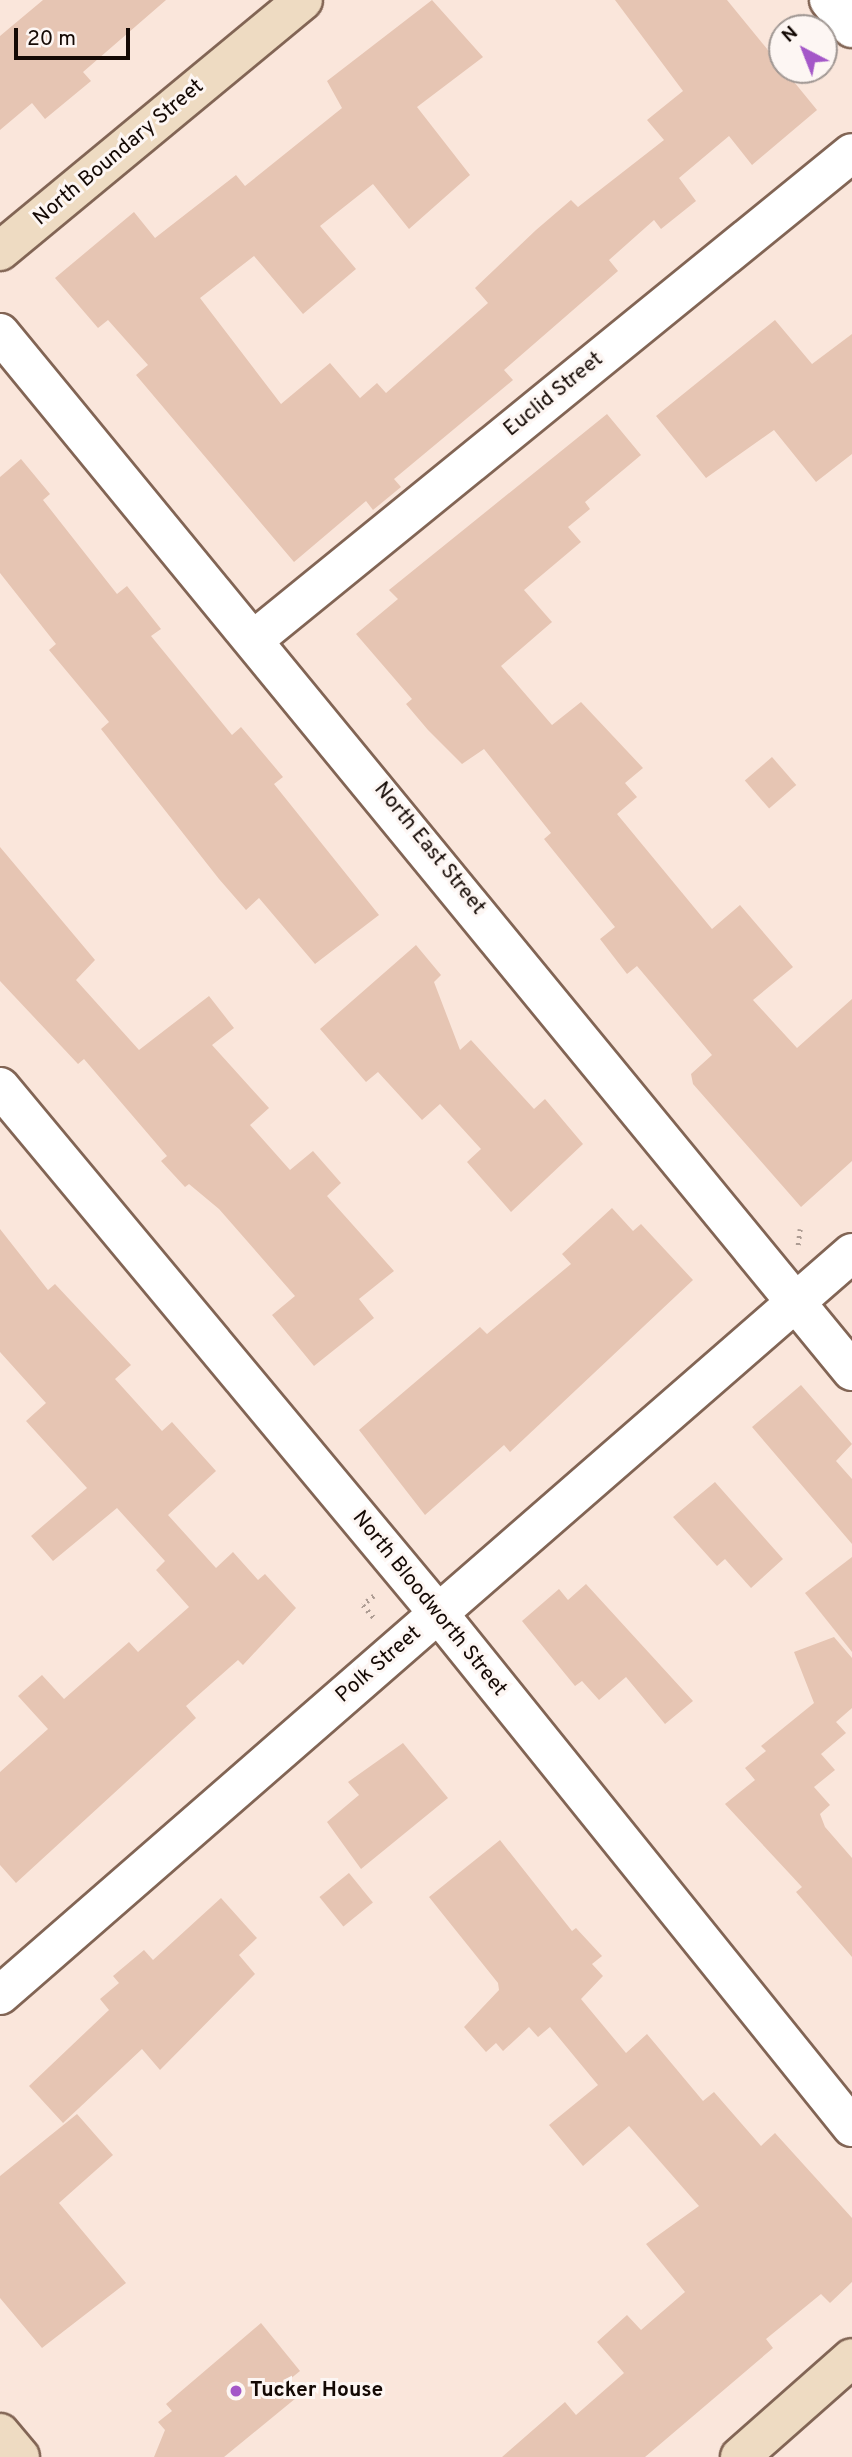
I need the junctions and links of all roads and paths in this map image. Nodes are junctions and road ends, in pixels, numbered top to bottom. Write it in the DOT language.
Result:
graph roads {
  1 [pos="303,0"];
  2 [pos="829,0"];
  3 [pos="852,28"];
  4 [pos="852,153"];
  5 [pos="0,251"];
  6 [pos="0,332"];
  7 [pos="256,638"];
  8 [pos="0,1087"];
  9 [pos="800,1229"];
  10 [pos="797,1246"];
  11 [pos="852,1253"];
  12 [pos="796,1301"];
  13 [pos="852,1371"];
  14 [pos="378,1593"];
  15 [pos="438,1613"];
  16 [pos="376,1620"];
  17 [pos="0,1995"];
  18 [pos="852,2127"];
  19 [pos="852,2358"];
  20 [pos="0,2433"];
  21 [pos="20,2457"];
  22 [pos="740,2457"];
  1 -- 5 [label="street, North Boundary Street"];
  2 -- 3 [label="street"];
  4 -- 7 [label="street, Euclid Street"];
  6 -- 7 [label="street, North East Street"];
  7 -- 12 [label="street, North East Street"];
  8 -- 15 [label="street, North Bloodworth Street"];
  9 -- 10 [label="path"];
  11 -- 12 [label="street, Polk Street"];
  12 -- 13 [label="street, North East Street"];
  12 -- 15 [label="street, Polk Street"];
  14 -- 16 [label="path"];
  15 -- 17 [label="street, Polk Street"];
  15 -- 18 [label="street, North Bloodworth Street"];
  19 -- 22 [label="street"];
  20 -- 21 [label="street"];
}
